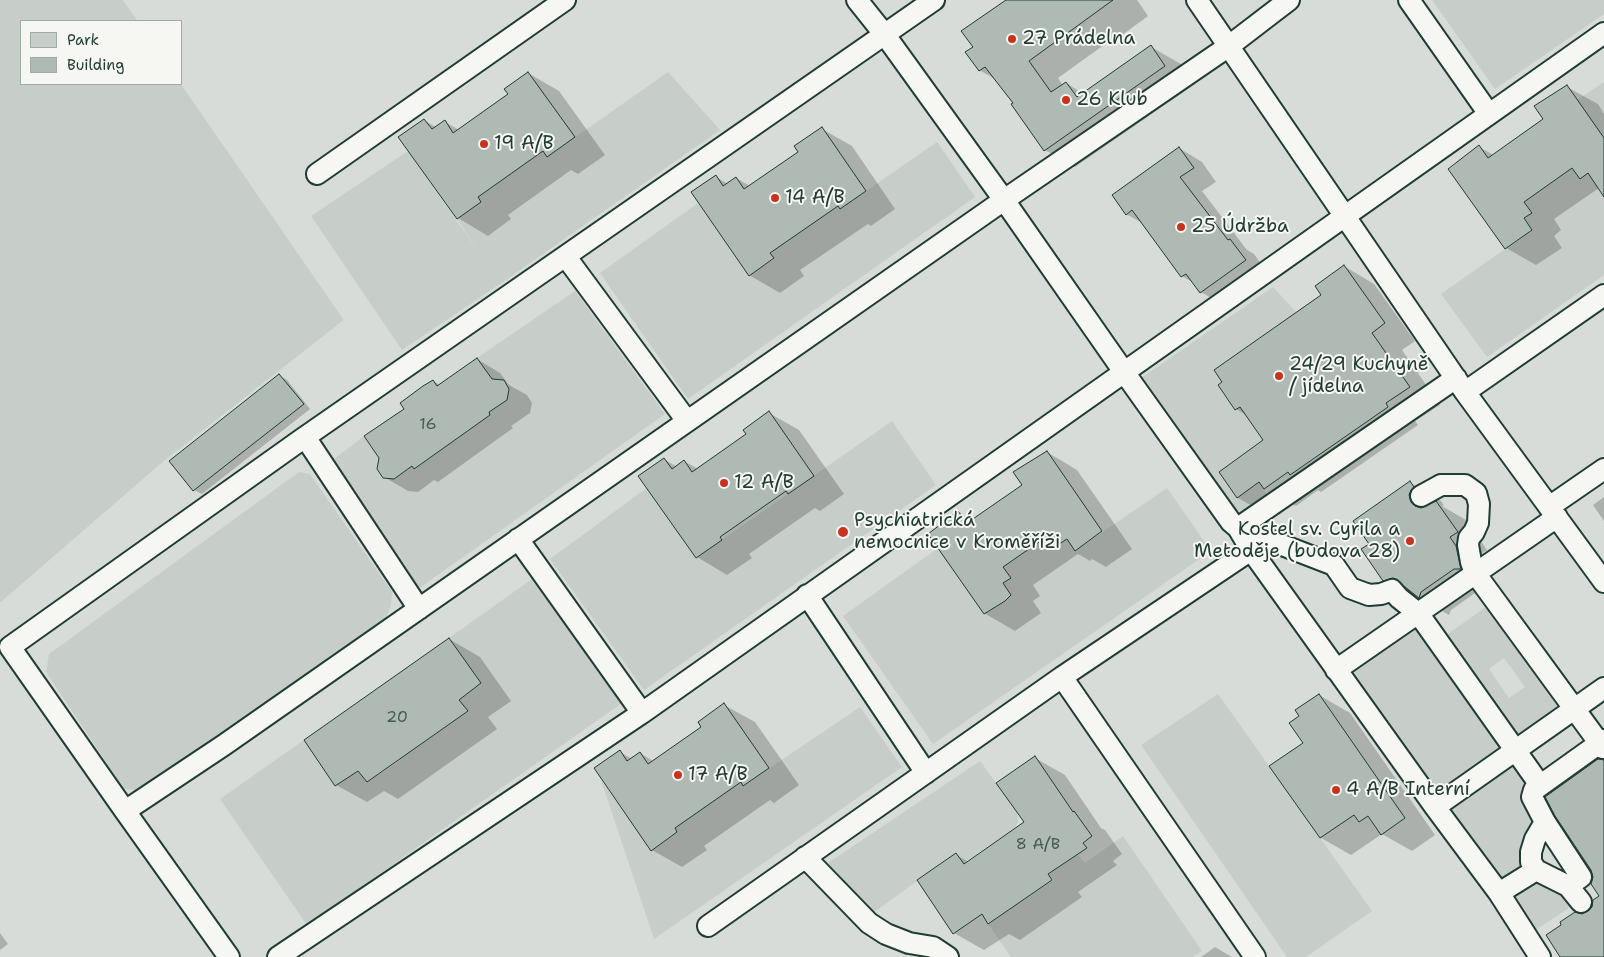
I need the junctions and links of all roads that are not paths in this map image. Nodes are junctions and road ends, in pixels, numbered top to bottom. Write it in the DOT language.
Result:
graph roads {
  1 [pos="565,0"];
  2 [pos="856,0"];
  3 [pos="934,0"];
  4 [pos="1197,0"];
  5 [pos="1289,0"];
  6 [pos="1409,0"];
  7 [pos="1604,33"];
  8 [pos="886,35"];
  9 [pos="1229,46"];
  10 [pos="1489,114"];
  11 [pos="317,174"];
  12 [pos="1004,200"];
  13 [pos="1346,216"];
  14 [pos="566,257"];
  15 [pos="1604,295"];
  16 [pos="1124,372"];
  17 [pos="1461,385"];
  18 [pos="687,422"];
  19 [pos="305,438"];
  20 [pos="1604,468"];
  21 [pos="1421,496"];
  22 [pos="1553,512"];
  23 [pos="1238,528"];
  24 [pos="518,539"];
  25 [pos="1251,550"];
  26 [pos="1475,573"];
  27 [pos="1604,582"];
  28 [pos="807,595"];
  29 [pos="419,609"];
  30 [pos="1418,613"];
  31 [pos="1336,670"];
  32 [pos="1062,677"];
  33 [pos="1604,688"];
  34 [pos="1574,710"];
  35 [pos="642,713"];
  36 [pos="1602,744"];
  37 [pos="1515,751"];
  38 [pos="926,773"];
  39 [pos="1540,785"];
  40 [pos="1435,807"];
  41 [pos="125,811"];
  42 [pos="1545,822"];
  43 [pos="805,858"];
  44 [pos="1536,870"];
  45 [pos="1568,886"];
  46 [pos="1499,892"];
  47 [pos="1581,902"];
  48 [pos="708,926"];
  49 [pos="229,957"];
  50 [pos="278,957"];
  51 [pos="948,957"];
  52 [pos="1255,957"];
  53 [pos="1540,957"];
  1 -- 11 [label="street"];
  2 -- 8 [label="street"];
  3 -- 8 [label="street"];
  4 -- 9 [label="street"];
  5 -- 9 [label="street"];
  6 -- 10 [label="street"];
  7 -- 10 [label="street"];
  8 -- 12 [label="street"];
  8 -- 14 [label="street"];
  9 -- 12 [label="street"];
  9 -- 13 [label="street"];
  10 -- 13 [label="street"];
  12 -- 16 [label="street"];
  12 -- 18 [label="street"];
  13 -- 16 [label="street"];
  13 -- 17 [label="street"];
  14 -- 18 [label="street"];
  14 -- 19 [label="street"];
  15 -- 17 [label="street"];
  16 -- 23 [label="street"];
  16 -- 28 [label="street"];
  17 -- 22 [label="street"];
  17 -- 23 [label="street"];
  18 -- 24 [label="street"];
  19 -- 29 [label="street"];
  19 -- 41 [label="street"];
  20 -- 22 [label="street"];
  21 -- 26 [label="street"];
  22 -- 26 [label="street"];
  22 -- 27 [label="street"];
  23 -- 25 [label="street"];
  23 -- 30 [label="street"];
  24 -- 29 [label="street"];
  24 -- 35 [label="street"];
  25 -- 31 [label="street"];
  25 -- 32 [label="street"];
  26 -- 30 [label="street"];
  26 -- 34 [label="street"];
  28 -- 35 [label="street"];
  28 -- 38 [label="street"];
  29 -- 41 [label="street"];
  30 -- 31 [label="street"];
  30 -- 37 [label="street"];
  31 -- 40 [label="street"];
  32 -- 38 [label="street"];
  32 -- 52 [label="street"];
  33 -- 34 [label="street"];
  34 -- 36 [label="street"];
  34 -- 37 [label="street"];
  35 -- 50 [label="street"];
  36 -- 39 [label="street"];
  37 -- 39 [label="street"];
  37 -- 40 [label="street"];
  38 -- 43 [label="street"];
  39 -- 42 [label="street"];
  40 -- 46 [label="street"];
  41 -- 49 [label="street"];
  42 -- 44 [label="street"];
  42 -- 45 [label="street"];
  43 -- 48 [label="street"];
  43 -- 51 [label="street"];
  44 -- 45 [label="street"];
  44 -- 46 [label="street"];
  45 -- 47 [label="street"];
  46 -- 53 [label="street"];
}
